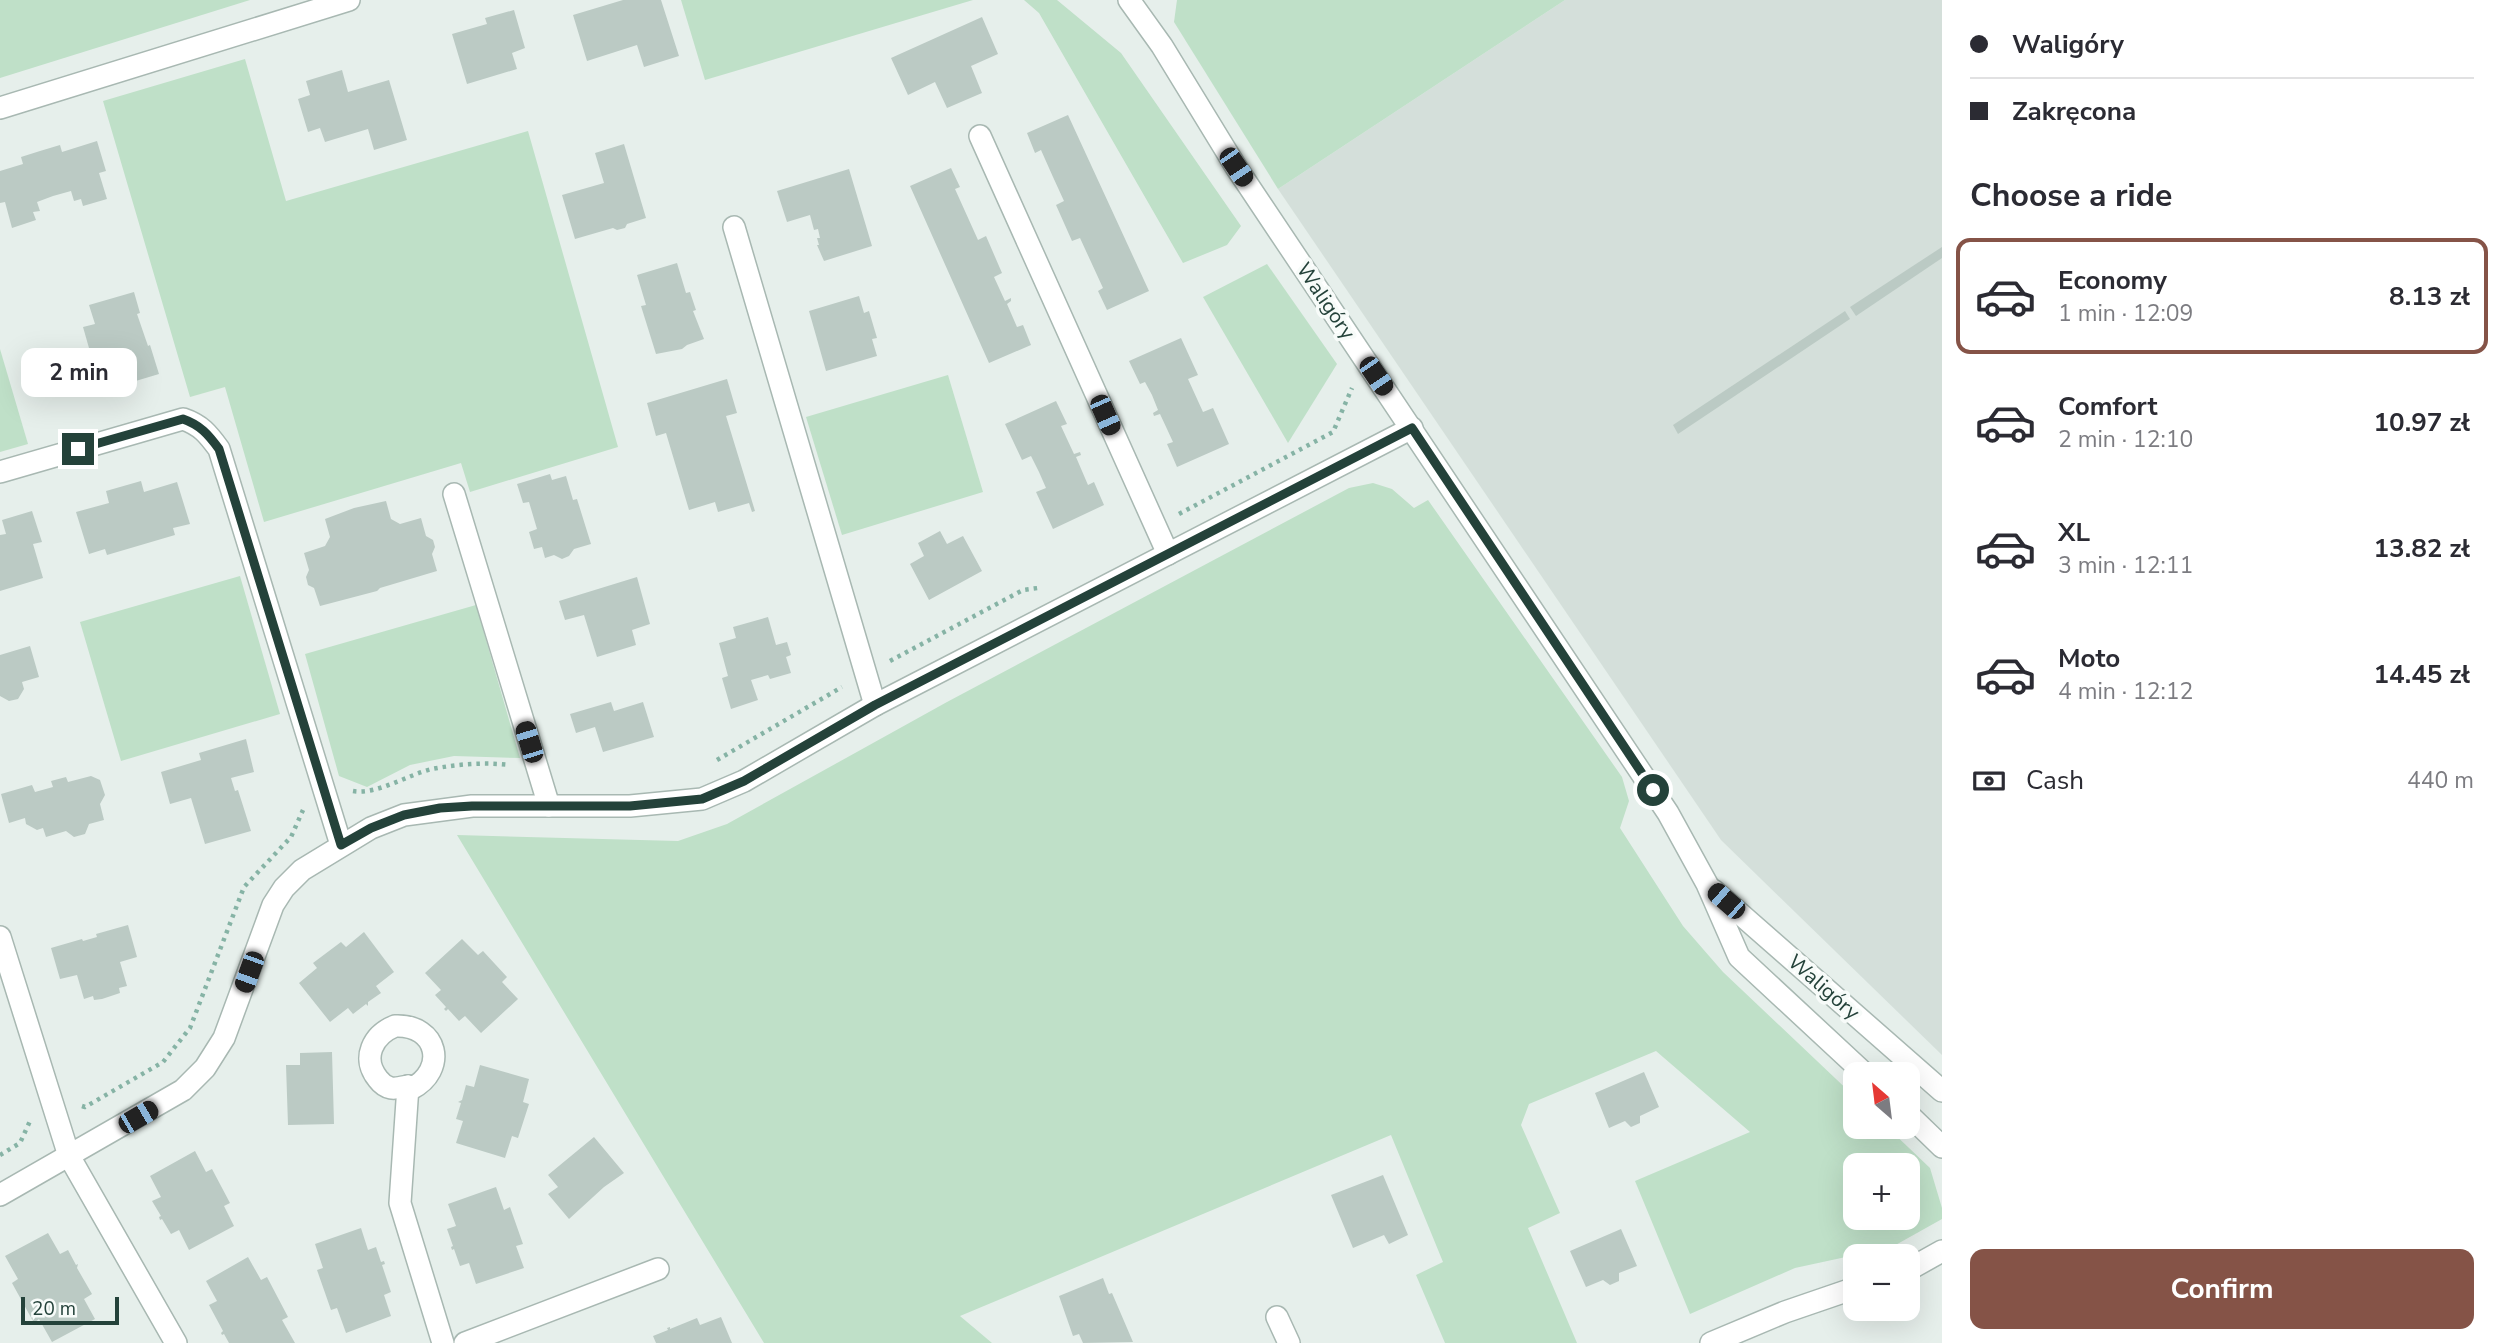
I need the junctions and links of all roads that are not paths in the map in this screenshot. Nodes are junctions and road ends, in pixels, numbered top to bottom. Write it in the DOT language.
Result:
graph roads {
  1 [pos="349,0"];
  2 [pos="1129,0"];
  3 [pos="0,108"];
  4 [pos="980,136"];
  5 [pos="734,227"];
  6 [pos="1412,428"];
  7 [pos="0,472"];
  8 [pos="454,494"];
  9 [pos="1168,554"];
  10 [pos="875,705"];
  11 [pos="549,806"];
  12 [pos="341,845"];
  13 [pos="1706,884"];
  14 [pos="0,937"];
  15 [pos="1852,1062"];
  16 [pos="408,1086"];
  17 [pos="1942,1091"];
  18 [pos="1920,1126"];
  19 [pos="1942,1147"];
  20 [pos="69,1157"];
  21 [pos="0,1195"];
  22 [pos="1942,1251"];
  23 [pos="1920,1263"];
  24 [pos="658,1269"];
  25 [pos="1843,1292"];
  26 [pos="1278,1317"];
  27 [pos="176,1343"];
  28 [pos="443,1343"];
  29 [pos="465,1343"];
  30 [pos="1289,1343"];
  31 [pos="1711,1343"];
  1 -- 3 [label="street"];
  2 -- 6 [label="street, Waligóry"];
  4 -- 9 [label="street"];
  5 -- 10 [label="street"];
  6 -- 9 [label="street"];
  6 -- 13 [label="street, Waligóry"];
  7 -- 12 [label="street"];
  8 -- 11 [label="street"];
  9 -- 10 [label="street"];
  10 -- 11 [label="street"];
  11 -- 12 [label="street"];
  12 -- 20 [label="street"];
  13 -- 15 [label="street, Waligóry"];
  13 -- 17 [label="street, Waligóry"];
  14 -- 20 [label="street"];
  16 -- 28 [label="street"];
  18 -- 19 [label="street"];
  20 -- 21 [label="street"];
  20 -- 27 [label="street"];
  22 -- 23 [label="street"];
  24 -- 29 [label="street"];
  25 -- 31 [label="street"];
  26 -- 30 [label="street"];
}
